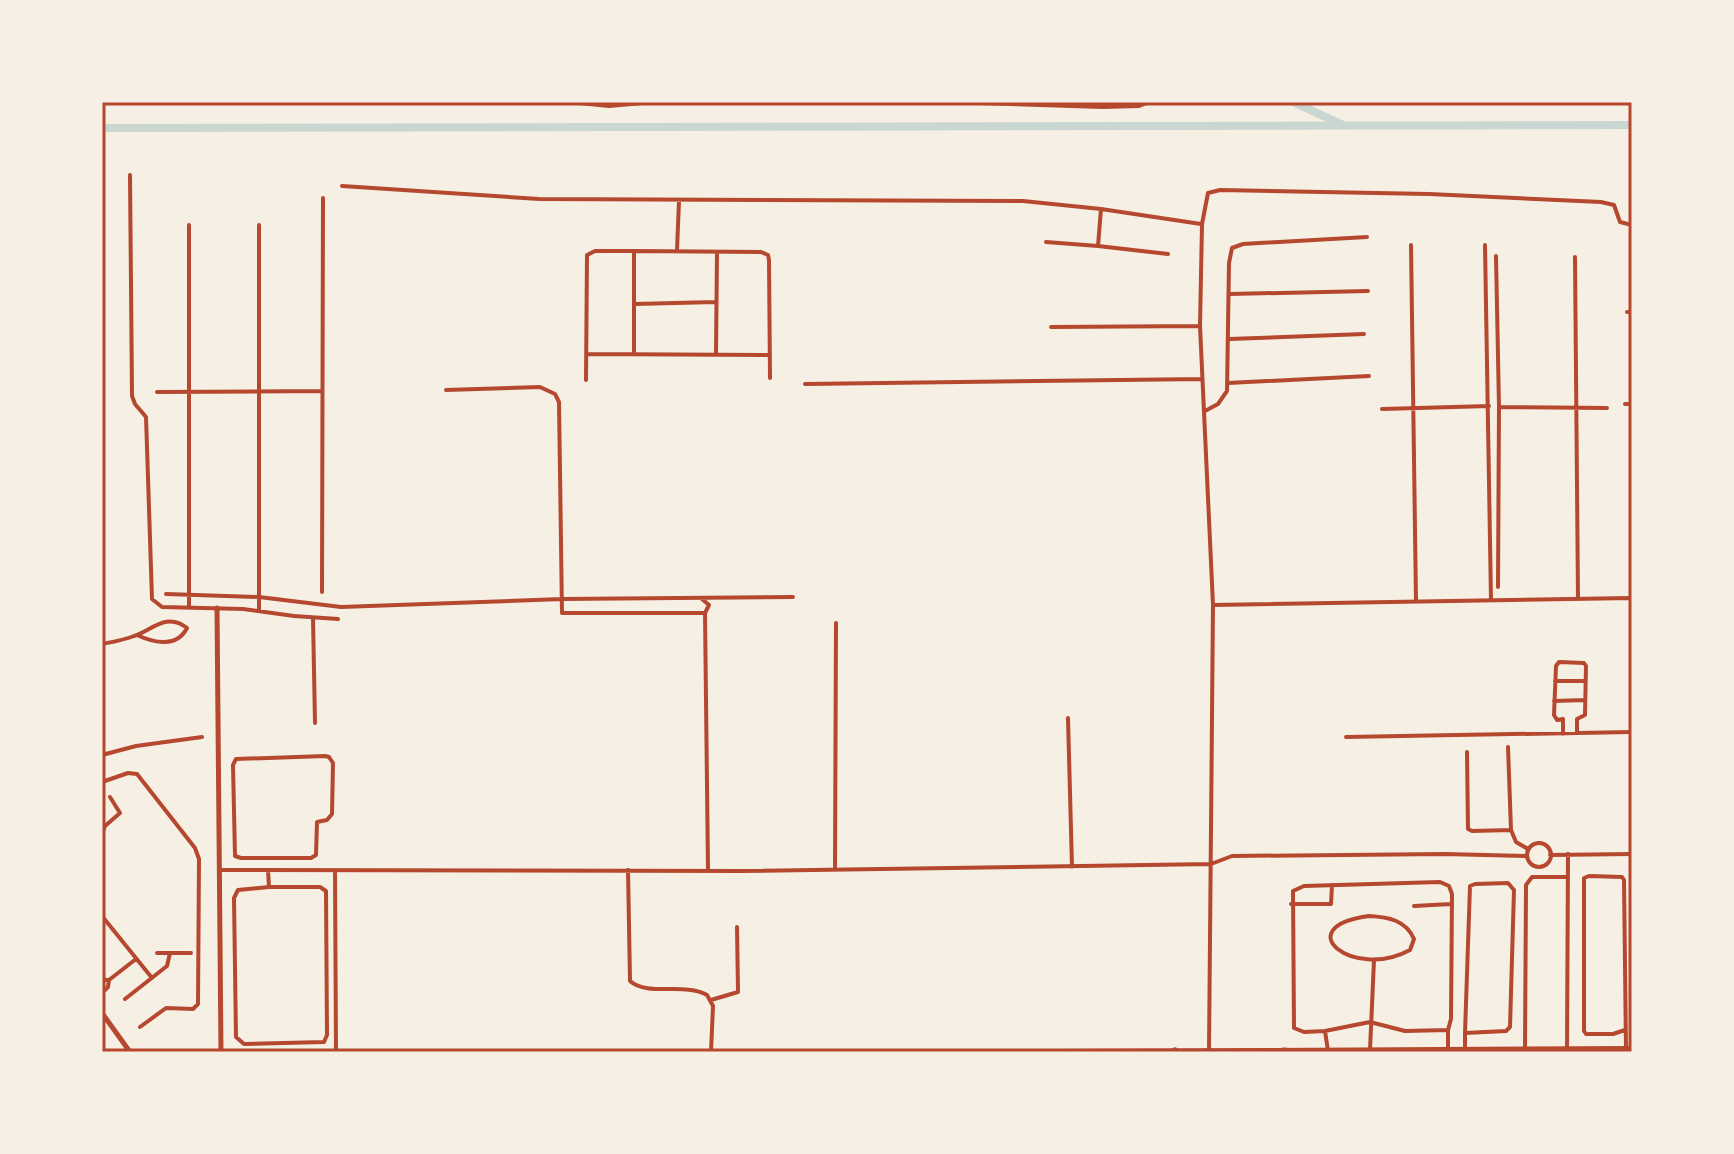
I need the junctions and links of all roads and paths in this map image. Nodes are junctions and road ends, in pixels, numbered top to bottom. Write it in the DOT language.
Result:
graph roads {
  1 [pos="569,102"];
  2 [pos="654,102"];
  3 [pos="946,102"];
  4 [pos="1149,102"];
  5 [pos="130,175"];
  6 [pos="342,186"];
  7 [pos="323,198"];
  8 [pos="679,201"];
  9 [pos="1101,209"];
  10 [pos="1202,224"];
  11 [pos="189,225"];
  12 [pos="259,225"];
  13 [pos="1632,225"];
  14 [pos="1367,237"];
  15 [pos="1046,242"];
  16 [pos="1411,245"];
  17 [pos="1485,245"];
  18 [pos="1098,246"];
  19 [pos="634,251"];
  20 [pos="677,251"];
  21 [pos="717,252"];
  22 [pos="1168,254"];
  23 [pos="1496,256"];
  24 [pos="1575,257"];
  25 [pos="1368,291"];
  26 [pos="1230,294"];
  27 [pos="716,302"];
  28 [pos="634,304"];
  29 [pos="1200,326"];
  30 [pos="1051,327"];
  31 [pos="1364,334"];
  32 [pos="1229,339"];
  33 [pos="586,354"];
  34 [pos="634,354"];
  35 [pos="716,354"];
  36 [pos="770,355"];
  37 [pos="1369,376"];
  38 [pos="770,378"];
  39 [pos="1202,379"];
  40 [pos="586,380"];
  41 [pos="1228,383"];
  42 [pos="805,384"];
  43 [pos="189,390"];
  44 [pos="446,390"];
  45 [pos="259,391"];
  46 [pos="321,391"];
  47 [pos="157,392"];
  48 [pos="1489,406"];
  49 [pos="1499,407"];
  50 [pos="1414,408"];
  51 [pos="1577,408"];
  52 [pos="1607,408"];
  53 [pos="1382,409"];
  54 [pos="1205,411"];
  55 [pos="1498,587"];
  56 [pos="322,592"];
  57 [pos="166,594"];
  58 [pos="189,594"];
  59 [pos="259,597"];
  60 [pos="793,597"];
  61 [pos="701,598"];
  62 [pos="1632,598"];
  63 [pos="562,599"];
  64 [pos="1578,599"];
  65 [pos="1491,600"];
  66 [pos="1416,601"];
  67 [pos="1213,605"];
  68 [pos="189,608"];
  69 [pos="217,608"];
  70 [pos="259,610"];
  71 [pos="705,613"];
  72 [pos="313,618"];
  73 [pos="338,619"];
  74 [pos="836,623"];
  75 [pos="137,635"];
  76 [pos="1632,639"];
  77 [pos="102,644"];
  78 [pos="1555,681"];
  79 [pos="1585,681"];
  80 [pos="1585,700"];
  81 [pos="1554,701"];
  82 [pos="1068,718"];
  83 [pos="1563,719"];
  84 [pos="1577,719"];
  85 [pos="315,723"];
  86 [pos="1632,732"];
  87 [pos="1577,733"];
  88 [pos="1563,734"];
  89 [pos="202,737"];
  90 [pos="1346,737"];
  91 [pos="1508,747"];
  92 [pos="1467,752"];
  93 [pos="102,755"];
  94 [pos="102,782"];
  95 [pos="110,797"];
  96 [pos="104,824"];
  97 [pos="1511,830"];
  98 [pos="102,834"];
  99 [pos="1527,852"];
  100 [pos="1568,854"];
  101 [pos="1632,854"];
  102 [pos="1550,855"];
  103 [pos="304,858"];
  104 [pos="1211,864"];
  105 [pos="1072,867"];
  106 [pos="835,869"];
  107 [pos="219,870"];
  108 [pos="268,870"];
  109 [pos="304,870"];
  110 [pos="335,870"];
  111 [pos="628,870"];
  112 [pos="708,870"];
  113 [pos="1566,877"];
  114 [pos="1332,885"];
  115 [pos="269,887"];
  116 [pos="1291,904"];
  117 [pos="1452,904"];
  118 [pos="1414,906"];
  119 [pos="102,916"];
  120 [pos="737,927"];
  121 [pos="157,953"];
  122 [pos="170,953"];
  123 [pos="191,953"];
  124 [pos="136,959"];
  125 [pos="1374,960"];
  126 [pos="152,978"];
  127 [pos="102,980"];
  128 [pos="109,980"];
  129 [pos="102,993"];
  130 [pos="125,999"];
  131 [pos="711,1000"];
  132 [pos="102,1013"];
  133 [pos="1370,1022"];
  134 [pos="140,1027"];
  135 [pos="1448,1030"];
  136 [pos="1625,1030"];
  137 [pos="1325,1031"];
  138 [pos="1465,1033"];
  139 [pos="1629,1049"];
  140 [pos="1465,1050"];
  141 [pos="1525,1050"];
  142 [pos="1567,1050"];
  143 [pos="1209,1051"];
  144 [pos="1288,1051"];
  145 [pos="1328,1051"];
  146 [pos="1370,1051"];
  147 [pos="1448,1051"];
  148 [pos="130,1052"];
  149 [pos="221,1052"];
  150 [pos="336,1052"];
  151 [pos="711,1052"];
  152 [pos="1057,1052"];
  153 [pos="1176,1052"];
  1 -- 2 [label="street"];
  3 -- 4 [label="street"];
  5 -- 68 [label="street"];
  6 -- 8 [label="street"];
  7 -- 46 [label="street"];
  8 -- 9 [label="street"];
  8 -- 20 [label="street"];
  9 -- 10 [label="street"];
  9 -- 18 [label="street"];
  10 -- 13 [label="street"];
  10 -- 29 [label="street"];
  11 -- 43 [label="street"];
  12 -- 45 [label="street"];
  14 -- 26 [label="street"];
  15 -- 18 [label="street"];
  16 -- 50 [label="street"];
  17 -- 48 [label="street"];
  18 -- 22 [label="street"];
  19 -- 20 [label="street"];
  19 -- 28 [label="street"];
  19 -- 33 [label="street"];
  20 -- 21 [label="street"];
  21 -- 27 [label="street"];
  21 -- 36 [label="street"];
  23 -- 49 [label="street"];
  24 -- 51 [label="street"];
  25 -- 26 [label="street"];
  26 -- 32 [label="street"];
  27 -- 28 [label="street"];
  27 -- 35 [label="street"];
  28 -- 34 [label="street"];
  29 -- 30 [label="street"];
  29 -- 39 [label="street"];
  31 -- 32 [label="street"];
  32 -- 41 [label="street"];
  33 -- 34 [label="street"];
  33 -- 40 [label="street"];
  34 -- 35 [label="street"];
  35 -- 36 [label="street"];
  36 -- 38 [label="street"];
  37 -- 41 [label="street"];
  39 -- 42 [label="street"];
  39 -- 54 [label="street"];
  41 -- 54 [label="street"];
  43 -- 45 [label="street"];
  43 -- 47 [label="street"];
  43 -- 58 [label="street"];
  44 -- 63 [label="street"];
  45 -- 46 [label="street"];
  45 -- 59 [label="street"];
  46 -- 56 [label="street"];
  48 -- 50 [label="street"];
  48 -- 65 [label="street"];
  49 -- 51 [label="street"];
  49 -- 55 [label="street"];
  50 -- 53 [label="street"];
  50 -- 66 [label="street"];
  51 -- 52 [label="street"];
  51 -- 64 [label="street"];
  54 -- 67 [label="street"];
  57 -- 58 [label="street"];
  58 -- 59 [label="street"];
  58 -- 68 [label="street"];
  59 -- 63 [label="street"];
  59 -- 70 [label="street"];
  60 -- 61 [label="street"];
  61 -- 63 [label="street"];
  61 -- 71 [label="street"];
  62 -- 64 [label="street"];
  62 -- 76 [label="street"];
  63 -- 71 [label="street"];
  64 -- 65 [label="street"];
  65 -- 66 [label="street"];
  66 -- 67 [label="street"];
  67 -- 104 [label="street"];
  68 -- 69 [label="street"];
  69 -- 70 [label="street"];
  69 -- 107 [label="street"];
  70 -- 72 [label="street"];
  71 -- 112 [label="street"];
  72 -- 73 [label="street"];
  72 -- 85 [label="street"];
  74 -- 106 [label="street"];
  75 -- 75 [label="street"];
  75 -- 77 [label="street"];
  78 -- 79 [label="street"];
  78 -- 79 [label="street"];
  78 -- 81 [label="street"];
  79 -- 80 [label="street"];
  80 -- 81 [label="street"];
  80 -- 84 [label="street"];
  81 -- 83 [label="street"];
  82 -- 105 [label="street"];
  83 -- 84 [label="street"];
  83 -- 88 [label="street"];
  84 -- 87 [label="street"];
  86 -- 87 [label="street"];
  87 -- 88 [label="street"];
  88 -- 90 [label="street"];
  89 -- 93 [label="street"];
  91 -- 97 [label="street"];
  92 -- 97 [label="street"];
  94 -- 134 [label="street"];
  95 -- 96 [label="street"];
  96 -- 98 [label="street"];
  97 -- 99 [label="street"];
  99 -- 102 [label="street"];
  99 -- 102 [label="street"];
  99 -- 104 [label="street"];
  100 -- 101 [label="street"];
  100 -- 102 [label="street"];
  100 -- 113 [label="street"];
  103 -- 103 [label="street"];
  103 -- 109 [label="street"];
  104 -- 105 [label="street"];
  104 -- 143 [label="street"];
  105 -- 106 [label="street"];
  106 -- 112 [label="street"];
  107 -- 108 [label="street"];
  107 -- 149 [label="street"];
  108 -- 109 [label="street"];
  108 -- 115 [label="street"];
  109 -- 110 [label="street"];
  110 -- 111 [label="street"];
  110 -- 150 [label="street"];
  111 -- 112 [label="street"];
  111 -- 131 [label="street"];
  113 -- 141 [label="street"];
  113 -- 142 [label="street"];
  114 -- 116 [label="street"];
  114 -- 116 [label="street"];
  114 -- 117 [label="street"];
  115 -- 115 [label="street"];
  116 -- 137 [label="street"];
  117 -- 118 [label="street"];
  117 -- 135 [label="street"];
  119 -- 124 [label="street"];
  120 -- 131 [label="street"];
  121 -- 122 [label="street"];
  122 -- 123 [label="street"];
  122 -- 126 [label="street"];
  124 -- 126 [label="street"];
  124 -- 128 [label="street"];
  125 -- 125 [label="street"];
  125 -- 133 [label="street"];
  126 -- 130 [label="street"];
  127 -- 128 [label="street"];
  128 -- 129 [label="street"];
  131 -- 151 [label="street"];
  132 -- 148 [label="street"];
  133 -- 135 [label="street"];
  133 -- 137 [label="street"];
  133 -- 146 [label="street"];
  135 -- 147 [label="street"];
  136 -- 136 [label="street"];
  136 -- 139 [label="street"];
  137 -- 145 [label="street"];
  138 -- 138 [label="street"];
  138 -- 140 [label="street"];
  139 -- 142 [label="main road"];
  140 -- 141 [label="main road"];
  140 -- 147 [label="main road"];
  141 -- 142 [label="main road"];
  143 -- 144 [label="main road"];
  143 -- 153 [label="main road"];
  144 -- 145 [label="main road"];
  145 -- 146 [label="main road"];
  146 -- 147 [label="main road"];
  152 -- 153 [label="main road"];
}
